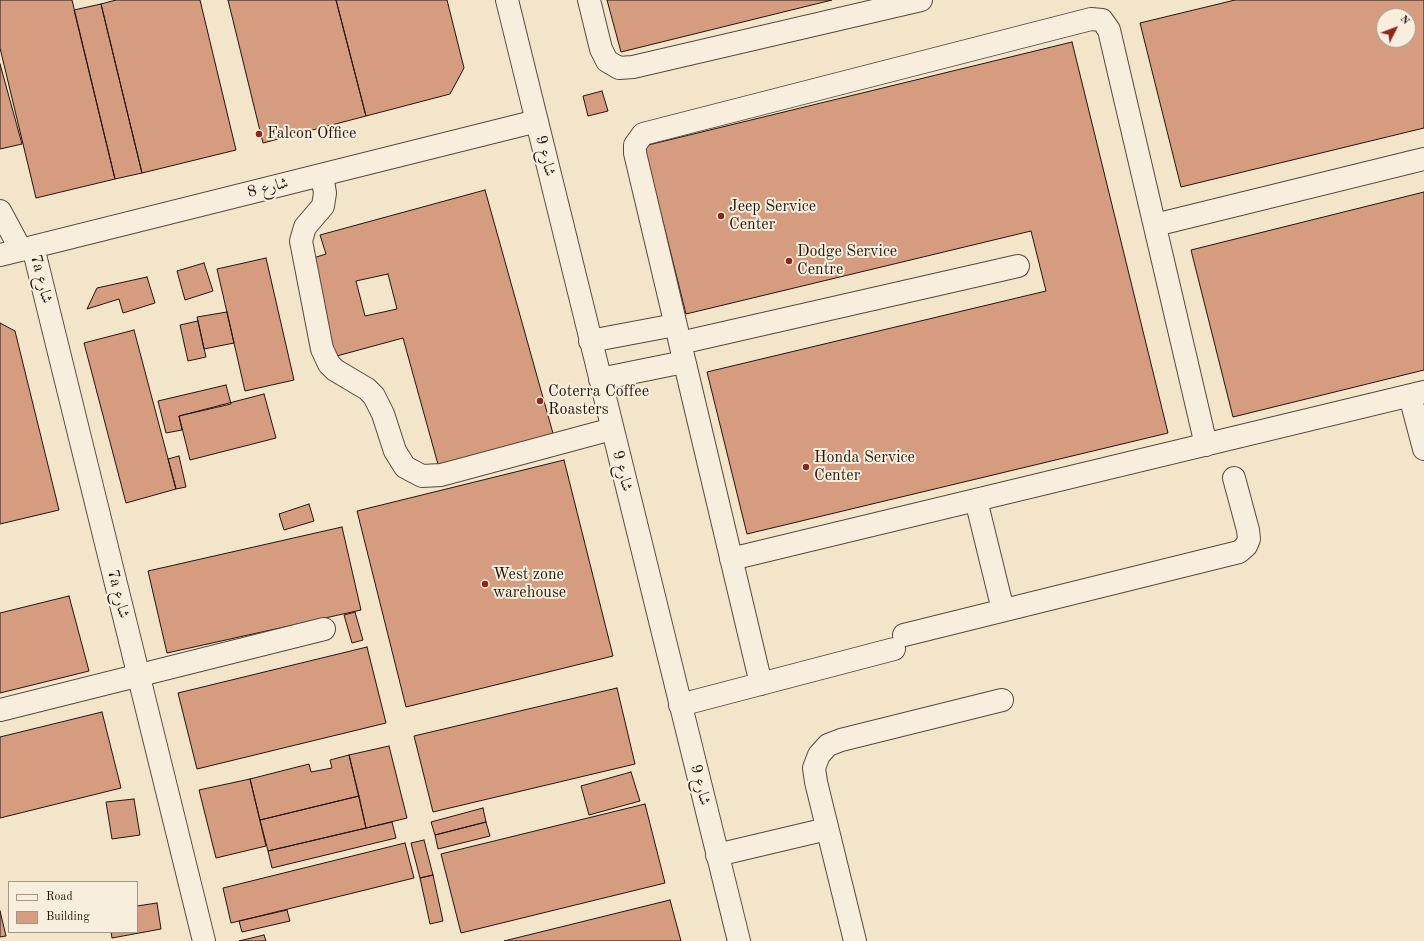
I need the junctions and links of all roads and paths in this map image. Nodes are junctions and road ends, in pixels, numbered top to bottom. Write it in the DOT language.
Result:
graph roads {
  1 [pos="507,0"];
  2 [pos="589,0"];
  3 [pos="921,0"];
  4 [pos="537,121"];
  5 [pos="1424,159"];
  6 [pos="322,175"];
  7 [pos="0,211"];
  8 [pos="1155,225"];
  9 [pos="27,248"];
  10 [pos="0,255"];
  11 [pos="1018,266"];
  12 [pos="590,341"];
  13 [pos="680,343"];
  14 [pos="600,379"];
  15 [pos="1417,394"];
  16 [pos="612,429"];
  17 [pos="1206,444"];
  18 [pos="1424,449"];
  19 [pos="1234,478"];
  20 [pos="976,500"];
  21 [pos="730,559"];
  22 [pos="1002,610"];
  23 [pos="324,629"];
  24 [pos="138,676"];
  25 [pos="760,684"];
  26 [pos="1002,700"];
  27 [pos="680,705"];
  28 [pos="0,710"];
  29 [pos="827,829"];
  30 [pos="717,854"];
  31 [pos="204,941"];
  32 [pos="739,941"];
  33 [pos="855,941"];
  1 -- 4 [label="street, شارع 9"];
  2 -- 3 [label="street"];
  4 -- 6 [label="street, شارع 8"];
  4 -- 12 [label="street, شارع 9"];
  5 -- 8 [label="street"];
  6 -- 9 [label="street, شارع 8"];
  6 -- 16 [label="street"];
  7 -- 9 [label="street, 7a شارع"];
  8 -- 13 [label="street"];
  8 -- 17 [label="street"];
  9 -- 10 [label="street, شارع 8"];
  9 -- 24 [label="street, 7a شارع"];
  11 -- 13 [label="street"];
  12 -- 13 [label="street"];
  12 -- 14 [label="street, شارع 9"];
  13 -- 14 [label="street"];
  13 -- 21 [label="street"];
  14 -- 16 [label="street, شارع 9"];
  15 -- 17 [label="street"];
  15 -- 18 [label="street"];
  16 -- 27 [label="street, شارع 9"];
  17 -- 20 [label="street"];
  19 -- 22 [label="street"];
  20 -- 21 [label="street"];
  20 -- 22 [label="street"];
  21 -- 25 [label="street"];
  22 -- 25 [label="street"];
  23 -- 24 [label="street"];
  24 -- 28 [label="street"];
  24 -- 31 [label="street, 7a شارع"];
  25 -- 27 [label="street"];
  26 -- 29 [label="street"];
  27 -- 30 [label="street, شارع 9"];
  29 -- 30 [label="street"];
  29 -- 33 [label="street"];
  30 -- 32 [label="street, شارع 9"];
}
